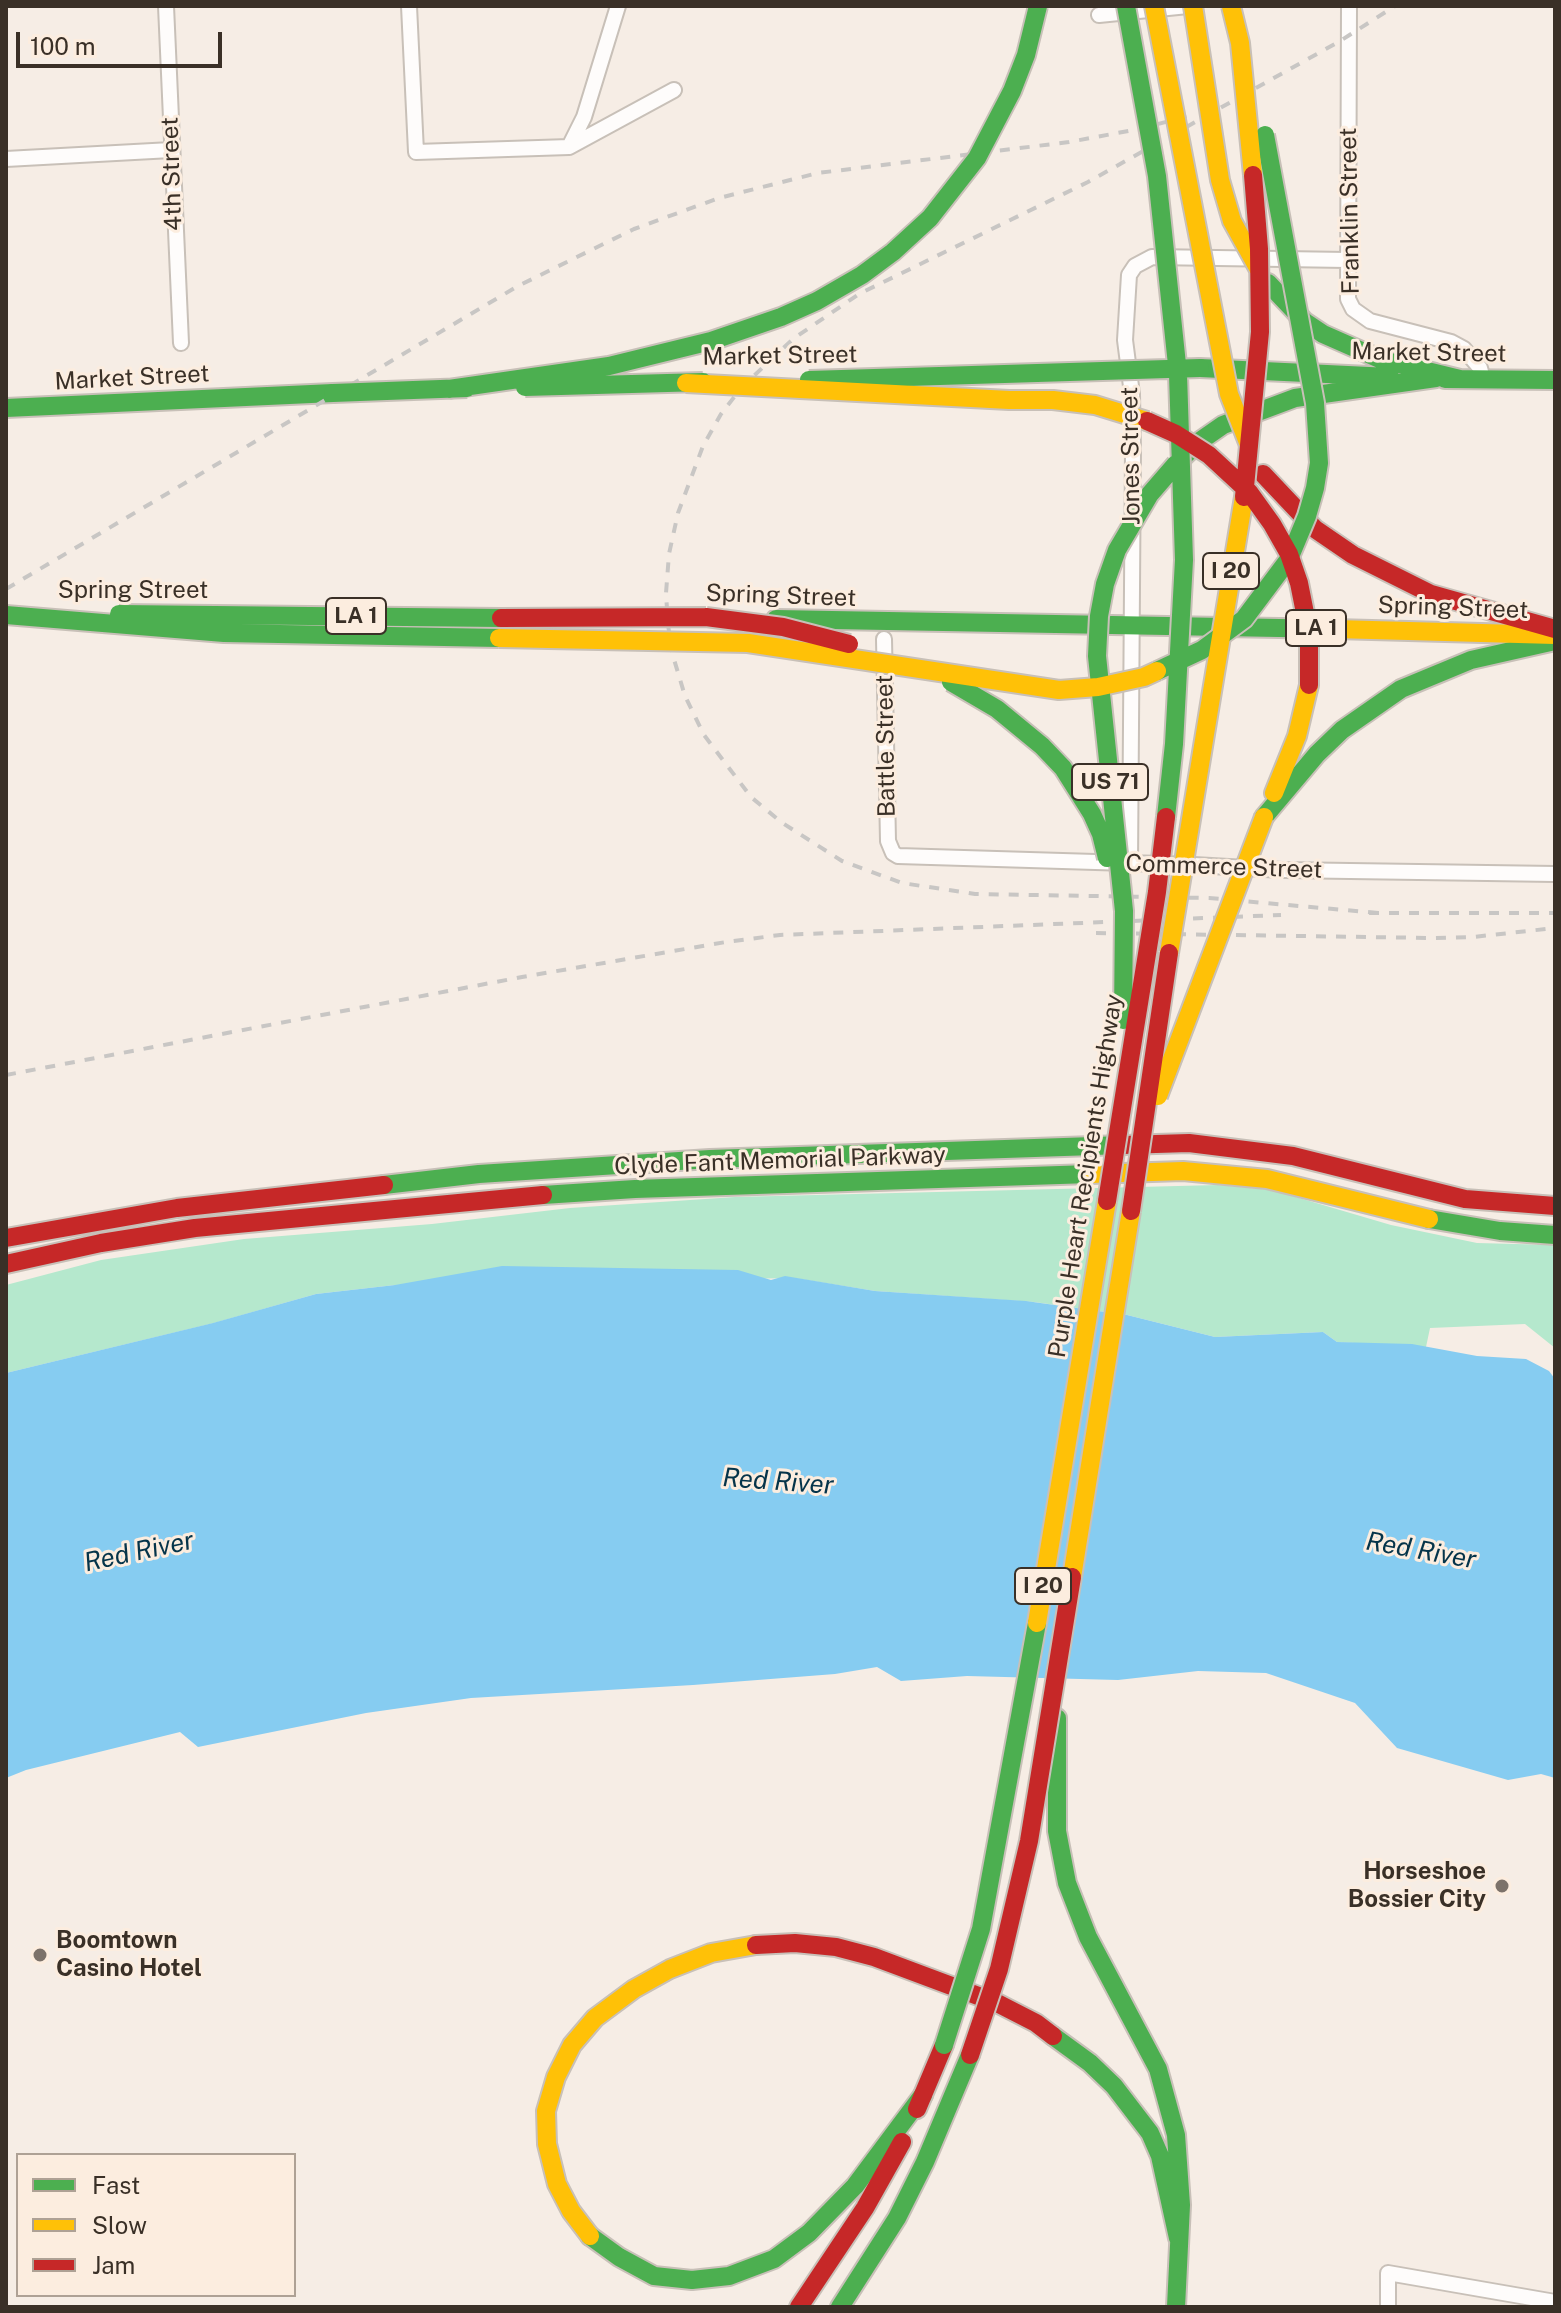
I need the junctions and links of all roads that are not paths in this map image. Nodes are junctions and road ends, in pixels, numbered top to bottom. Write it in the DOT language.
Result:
graph roads {
  1 [pos="166,6"];
  2 [pos="409,6"];
  3 [pos="618,6"];
  4 [pos="1038,6"];
  5 [pos="1126,6"];
  6 [pos="1154,6"];
  7 [pos="1190,6"];
  8 [pos="1231,6"];
  9 [pos="1349,6"];
  10 [pos="1099,15"];
  11 [pos="1240,43"];
  12 [pos="674,90"];
  13 [pos="569,147"];
  14 [pos="171,150"];
  15 [pos="6,159"];
  16 [pos="1347,260"];
  17 [pos="181,343"];
  18 [pos="1436,378"];
  19 [pos="1460,379"];
  20 [pos="1483,379"];
  21 [pos="1555,380"];
  22 [pos="686,383"];
  23 [pos="449,389"];
  24 [pos="6,408"];
  25 [pos="6,614"];
  26 [pos="706,617"];
  27 [pos="1131,626"];
  28 [pos="1555,635"];
  29 [pos="884,639"];
  30 [pos="1264,817"];
  31 [pos="893,853"];
  32 [pos="1130,863"];
  33 [pos="1555,874"];
  34 [pos="1123,953"];
  35 [pos="1121,1122"];
  36 [pos="1144,1132"];
  37 [pos="1555,1206"];
  38 [pos="1555,1235"];
  39 [pos="6,1238"];
  40 [pos="6,1264"];
  41 [pos="1059,1664"];
  42 [pos="923,2095"];
  43 [pos="1178,2238"];
  44 [pos="1555,2302"];
  45 [pos="799,2307"];
  46 [pos="840,2307"];
  47 [pos="1176,2307"];
  48 [pos="1388,2307"];
  1 -- 14 [label="street, 4th Street"];
  2 -- 13 [label="street"];
  3 -- 13 [label="street"];
  4 -- 23 [label="main road, bridge"];
  5 -- 35 [label="main road, Purple Heart Recipients Highway / I 20, bridge"];
  6 -- 28 [label="main road, bridge"];
  7 -- 10 [label="street"];
  7 -- 19 [label="main road, bridge"];
  8 -- 11 [label="main road, Purple Heart Recipients Highway / I 20, bridge"];
  9 -- 16 [label="street, Franklin Street"];
  11 -- 25 [label="main road, bridge"];
  11 -- 36 [label="main road, Purple Heart Recipients Highway / I 20, bridge"];
  12 -- 13 [label="street"];
  14 -- 15 [label="street"];
  14 -- 17 [label="street, 4th Street"];
  16 -- 20 [label="street, Franklin Street"];
  16 -- 27 [label="street, Jones Street"];
  18 -- 19 [label="main road, Market Street / US 71"];
  18 -- 22 [label="main road, Market Street, bridge"];
  18 -- 34 [label="main road, US 71, bridge"];
  19 -- 20 [label="main road, Market Street / US 71"];
  20 -- 21 [label="main road, Market Street / US 71"];
  22 -- 23 [label="main road, Market Street, bridge"];
  22 -- 30 [label="main road, bridge"];
  23 -- 24 [label="main road, Market Street, bridge"];
  25 -- 26 [label="main road, Spring Street / LA 1, bridge"];
  26 -- 27 [label="main road, Spring Street / LA 1, bridge"];
  26 -- 34 [label="main road, bridge"];
  27 -- 28 [label="main road, Spring Street / LA 1"];
  27 -- 32 [label="street, Jones Street"];
  28 -- 30 [label="main road"];
  29 -- 31 [label="street, Battle Street"];
  30 -- 36 [label="main road, bridge"];
  31 -- 32 [label="street, Commerce Street"];
  32 -- 33 [label="street, Commerce Street"];
  34 -- 35 [label="main road, US 71, bridge"];
  35 -- 42 [label="main road, Purple Heart Recipients Highway / I 20, bridge"];
  36 -- 41 [label="main road, Purple Heart Recipients Highway / I 20, bridge"];
  37 -- 39 [label="main road, Clyde Fant Memorial Parkway"];
  38 -- 40 [label="main road, Clyde Fant Memorial Parkway"];
  41 -- 43 [label="main road, bridge"];
  41 -- 46 [label="main road, Purple Heart Recipients Highway / I 20, bridge"];
  42 -- 43 [label="main road"];
  42 -- 45 [label="main road, Purple Heart Recipients Highway / I 20"];
  43 -- 47 [label="main road"];
  44 -- 48 [label="street"];
}
